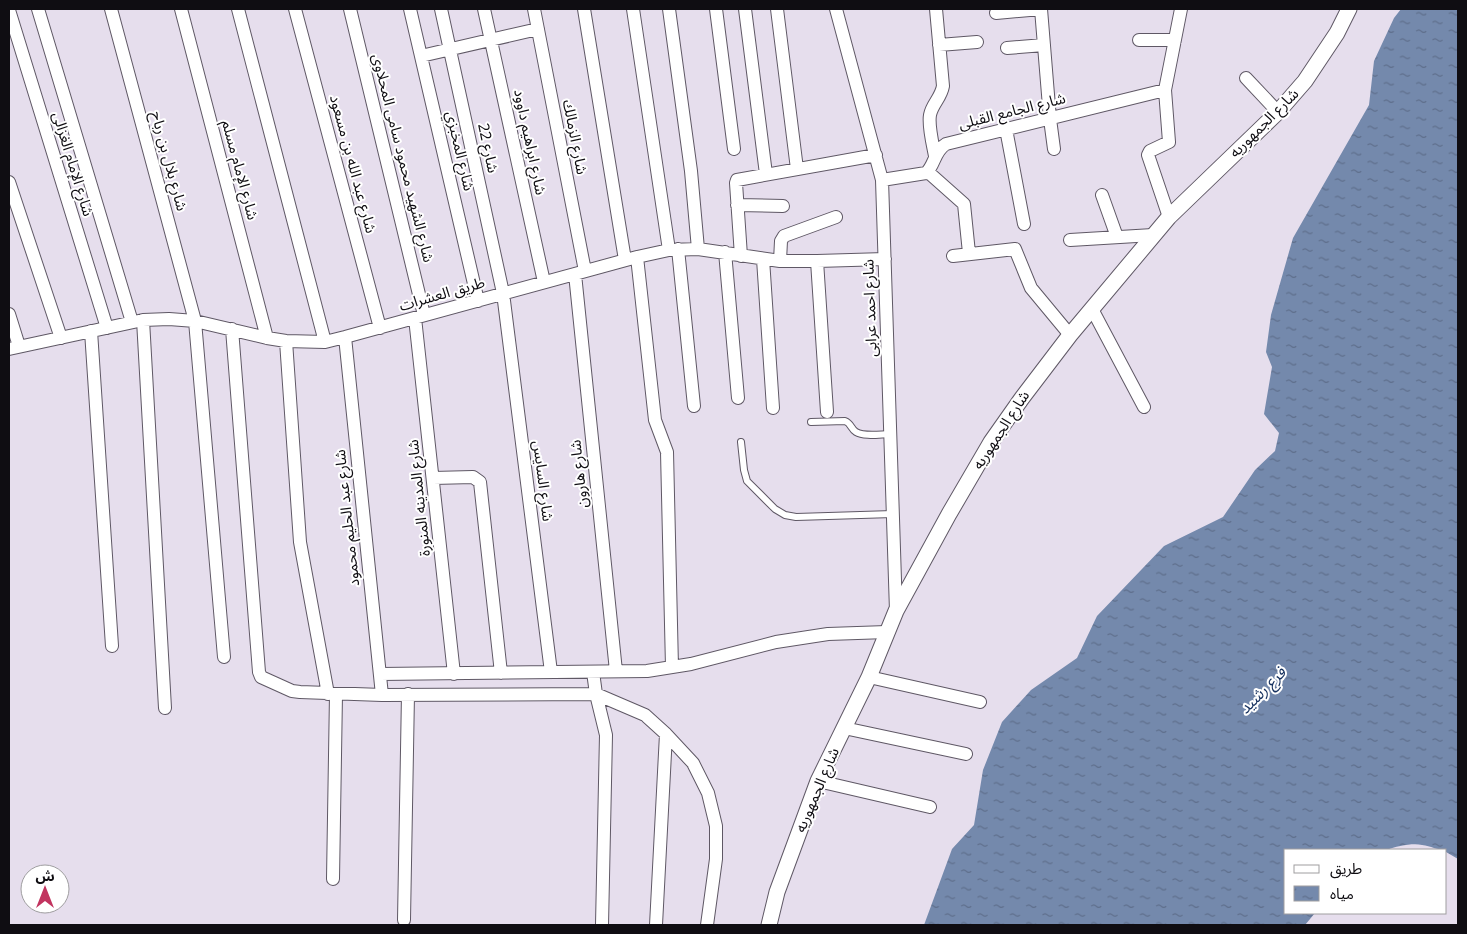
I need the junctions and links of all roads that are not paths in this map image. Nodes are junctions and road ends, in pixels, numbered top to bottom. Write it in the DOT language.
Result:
graph roads {
  1 [pos="38,9"];
  2 [pos="111,9"];
  3 [pos="181,9"];
  4 [pos="238,9"];
  5 [pos="295,9"];
  6 [pos="350,9"];
  7 [pos="410,9"];
  8 [pos="441,9"];
  9 [pos="484,9"];
  10 [pos="534,9"];
  11 [pos="584,9"];
  12 [pos="632,9"];
  13 [pos="668,9"];
  14 [pos="716,9"];
  15 [pos="745,9"];
  16 [pos="777,9"];
  17 [pos="836,9"];
  18 [pos="936,9"];
  19 [pos="1041,9"];
  20 [pos="1182,9"];
  21 [pos="1349,9"];
  22 [pos="9,10"];
  23 [pos="996,13"];
  24 [pos="538,29"];
  25 [pos="491,40"];
  26 [pos="1139,40"];
  27 [pos="1175,40"];
  28 [pos="977,42"];
  29 [pos="939,45"];
  30 [pos="1044,45"];
  31 [pos="1007,48"];
  32 [pos="450,49"];
  33 [pos="421,56"];
  34 [pos="1246,78"];
  35 [pos="1165,90"];
  36 [pos="1278,112"];
  37 [pos="1050,118"];
  38 [pos="1006,129"];
  39 [pos="734,149"];
  40 [pos="1054,149"];
  41 [pos="876,155"];
  42 [pos="935,156"];
  43 [pos="797,169"];
  44 [pos="928,172"];
  45 [pos="766,174"];
  46 [pos="882,180"];
  47 [pos="9,182"];
  48 [pos="1102,195"];
  49 [pos="737,205"];
  50 [pos="783,206"];
  51 [pos="836,217"];
  52 [pos="1169,217"];
  53 [pos="1024,224"];
  54 [pos="1153,236"];
  55 [pos="1116,238"];
  56 [pos="1070,240"];
  57 [pos="698,249"];
  58 [pos="673,250"];
  59 [pos="725,252"];
  60 [pos="969,254"];
  61 [pos="741,256"];
  62 [pos="953,256"];
  63 [pos="631,258"];
  64 [pos="763,259"];
  65 [pos="884,259"];
  66 [pos="780,261"];
  67 [pos="817,262"];
  68 [pos="580,272"];
  69 [pos="544,282"];
  70 [pos="503,293"];
  71 [pos="478,300"];
  72 [pos="1092,309"];
  73 [pos="9,314"];
  74 [pos="420,317"];
  75 [pos="137,321"];
  76 [pos="195,321"];
  77 [pos="107,328"];
  78 [pos="380,328"];
  79 [pos="232,329"];
  80 [pos="91,331"];
  81 [pos="1070,335"];
  82 [pos="345,337"];
  83 [pos="60,338"];
  84 [pos="267,338"];
  85 [pos="286,341"];
  86 [pos="325,342"];
  87 [pos="14,348"];
  88 [pos="738,398"];
  89 [pos="694,406"];
  90 [pos="1144,407"];
  91 [pos="773,408"];
  92 [pos="827,412"];
  93 [pos="811,422"];
  94 [pos="890,434"];
  95 [pos="741,442"];
  96 [pos="433,478"];
  97 [pos="892,514"];
  98 [pos="896,611"];
  99 [pos="887,632"];
  100 [pos="112,646"];
  101 [pos="224,657"];
  102 [pos="672,667"];
  103 [pos="616,671"];
  104 [pos="551,672"];
  105 [pos="593,672"];
  106 [pos="501,673"];
  107 [pos="380,674"];
  108 [pos="454,674"];
  109 [pos="869,677"];
  110 [pos="332,694"];
  111 [pos="408,694"];
  112 [pos="596,694"];
  113 [pos="382,695"];
  114 [pos="980,702"];
  115 [pos="166,708"];
  116 [pos="844,728"];
  117 [pos="666,734"];
  118 [pos="966,754"];
  119 [pos="818,780"];
  120 [pos="930,806"];
  121 [pos="333,879"];
  122 [pos="404,920"];
  123 [pos="602,925"];
  124 [pos="656,925"];
  125 [pos="707,925"];
  126 [pos="769,925"];
  1 -- 75 [label="street"];
  2 -- 76 [label="street, شارع بلال بن رباح"];
  3 -- 84 [label="street, شارع الإمام مسلم"];
  4 -- 86 [label="street"];
  5 -- 78 [label="street, شارع عبد الله بن مسعود"];
  6 -- 74 [label="street, شارع الشهيد محمود سامى المحلاوى"];
  7 -- 33 [label="street, شارع المخبزي"];
  8 -- 32 [label="street, شارع 22"];
  9 -- 25 [label="street, شارع ابراهيم داوود"];
  10 -- 24 [label="street, شارع الزمالك"];
  11 -- 63 [label="street"];
  12 -- 58 [label="street"];
  13 -- 57 [label="street"];
  14 -- 39 [label="street"];
  15 -- 45 [label="street"];
  16 -- 43 [label="street"];
  17 -- 41 [label="street, شارع احمد عرابى"];
  18 -- 29 [label="street"];
  19 -- 23 [label="street"];
  19 -- 30 [label="street"];
  20 -- 27 [label="street"];
  21 -- 36 [label="street, شارع الجمهوريه"];
  22 -- 77 [label="street, شارع الإمام الغزالى"];
  24 -- 25 [label="street"];
  24 -- 68 [label="street, شارع الزمالك"];
  25 -- 32 [label="street"];
  25 -- 69 [label="street, شارع ابراهيم داوود"];
  26 -- 27 [label="street"];
  27 -- 35 [label="street"];
  28 -- 29 [label="street"];
  29 -- 42 [label="street"];
  30 -- 31 [label="street"];
  30 -- 37 [label="street"];
  32 -- 33 [label="street"];
  32 -- 70 [label="street, شارع 22"];
  33 -- 71 [label="street, شارع المخبزي"];
  34 -- 36 [label="street"];
  35 -- 37 [label="street, شارع الجامع القبلى"];
  35 -- 52 [label="street"];
  36 -- 52 [label="street, شارع الجمهوريه"];
  37 -- 38 [label="street, شارع الجامع القبلى"];
  37 -- 40 [label="street"];
  38 -- 42 [label="street, شارع الجامع القبلى"];
  38 -- 53 [label="street"];
  41 -- 43 [label="street"];
  41 -- 46 [label="street, شارع احمد عرابى"];
  42 -- 44 [label="street"];
  43 -- 45 [label="street"];
  44 -- 46 [label="street"];
  44 -- 60 [label="street"];
  45 -- 49 [label="street"];
  46 -- 65 [label="street, شارع احمد عرابى"];
  47 -- 83 [label="street"];
  48 -- 55 [label="street"];
  49 -- 50 [label="street"];
  49 -- 61 [label="street"];
  51 -- 66 [label="street"];
  52 -- 54 [label="street, شارع الجمهوريه"];
  54 -- 55 [label="street"];
  54 -- 72 [label="street, شارع الجمهوريه"];
  55 -- 56 [label="street"];
  57 -- 58 [label="street, طريق العشرات"];
  57 -- 59 [label="street, طريق العشرات"];
  58 -- 63 [label="street, طريق العشرات"];
  58 -- 89 [label="street"];
  59 -- 61 [label="street, طريق العشرات"];
  59 -- 88 [label="street"];
  60 -- 62 [label="street"];
  60 -- 81 [label="street"];
  61 -- 64 [label="street, طريق العشرات"];
  63 -- 68 [label="street, طريق العشرات"];
  63 -- 102 [label="street"];
  64 -- 66 [label="street, طريق العشرات"];
  64 -- 91 [label="street"];
  65 -- 67 [label="street, طريق العشرات"];
  65 -- 94 [label="street, شارع احمد عرابى"];
  66 -- 67 [label="street, طريق العشرات"];
  67 -- 92 [label="street"];
  68 -- 69 [label="street, طريق العشرات"];
  68 -- 103 [label="street, شارع هارون"];
  69 -- 70 [label="street, طريق العشرات"];
  70 -- 71 [label="street, طريق العشرات"];
  70 -- 104 [label="street, شارع السايس"];
  71 -- 74 [label="street, طريق العشرات"];
  72 -- 81 [label="street, شارع الجمهوريه"];
  72 -- 90 [label="street"];
  73 -- 87 [label="street"];
  74 -- 78 [label="street, طريق العشرات"];
  74 -- 96 [label="street, شارع المدينه المنورة"];
  75 -- 76 [label="street, طريق العشرات"];
  75 -- 77 [label="street, طريق العشرات"];
  75 -- 115 [label="street"];
  76 -- 79 [label="street, طريق العشرات"];
  76 -- 101 [label="street, شارع بلال بن رباح"];
  77 -- 80 [label="street, طريق العشرات"];
  78 -- 82 [label="street, طريق العشرات"];
  79 -- 84 [label="street, طريق العشرات"];
  79 -- 110 [label="street"];
  80 -- 83 [label="street, طريق العشرات"];
  80 -- 100 [label="street"];
  81 -- 98 [label="street, شارع الجمهوريه"];
  82 -- 86 [label="street, طريق العشرات"];
  82 -- 107 [label="street, شارع عبد الحليم محمود"];
  83 -- 87 [label="street, طريق العشرات"];
  84 -- 85 [label="street, طريق العشرات"];
  85 -- 86 [label="street, طريق العشرات"];
  85 -- 110 [label="street"];
  93 -- 94 [label="lane"];
  94 -- 97 [label="street, شارع احمد عرابى"];
  95 -- 97 [label="lane"];
  96 -- 106 [label="street"];
  96 -- 108 [label="street, شارع المدينه المنورة"];
  97 -- 98 [label="street, شارع احمد عرابى"];
  98 -- 99 [label="street, شارع الجمهوريه"];
  99 -- 102 [label="street"];
  99 -- 109 [label="street, شارع الجمهوريه"];
  102 -- 103 [label="street"];
  103 -- 105 [label="street"];
  104 -- 105 [label="street"];
  104 -- 106 [label="street"];
  105 -- 112 [label="street"];
  106 -- 108 [label="street"];
  107 -- 108 [label="street"];
  107 -- 113 [label="street, شارع عبد الحليم محمود"];
  109 -- 114 [label="street"];
  109 -- 116 [label="street, شارع الجمهوريه"];
  110 -- 113 [label="street"];
  110 -- 121 [label="street"];
  111 -- 112 [label="street"];
  111 -- 113 [label="street"];
  111 -- 122 [label="street"];
  112 -- 117 [label="street"];
  112 -- 123 [label="street"];
  116 -- 118 [label="street"];
  116 -- 119 [label="street, شارع الجمهوريه"];
  117 -- 124 [label="street"];
  117 -- 125 [label="street"];
  119 -- 120 [label="street"];
  119 -- 126 [label="street, شارع الجمهوريه"];
}
